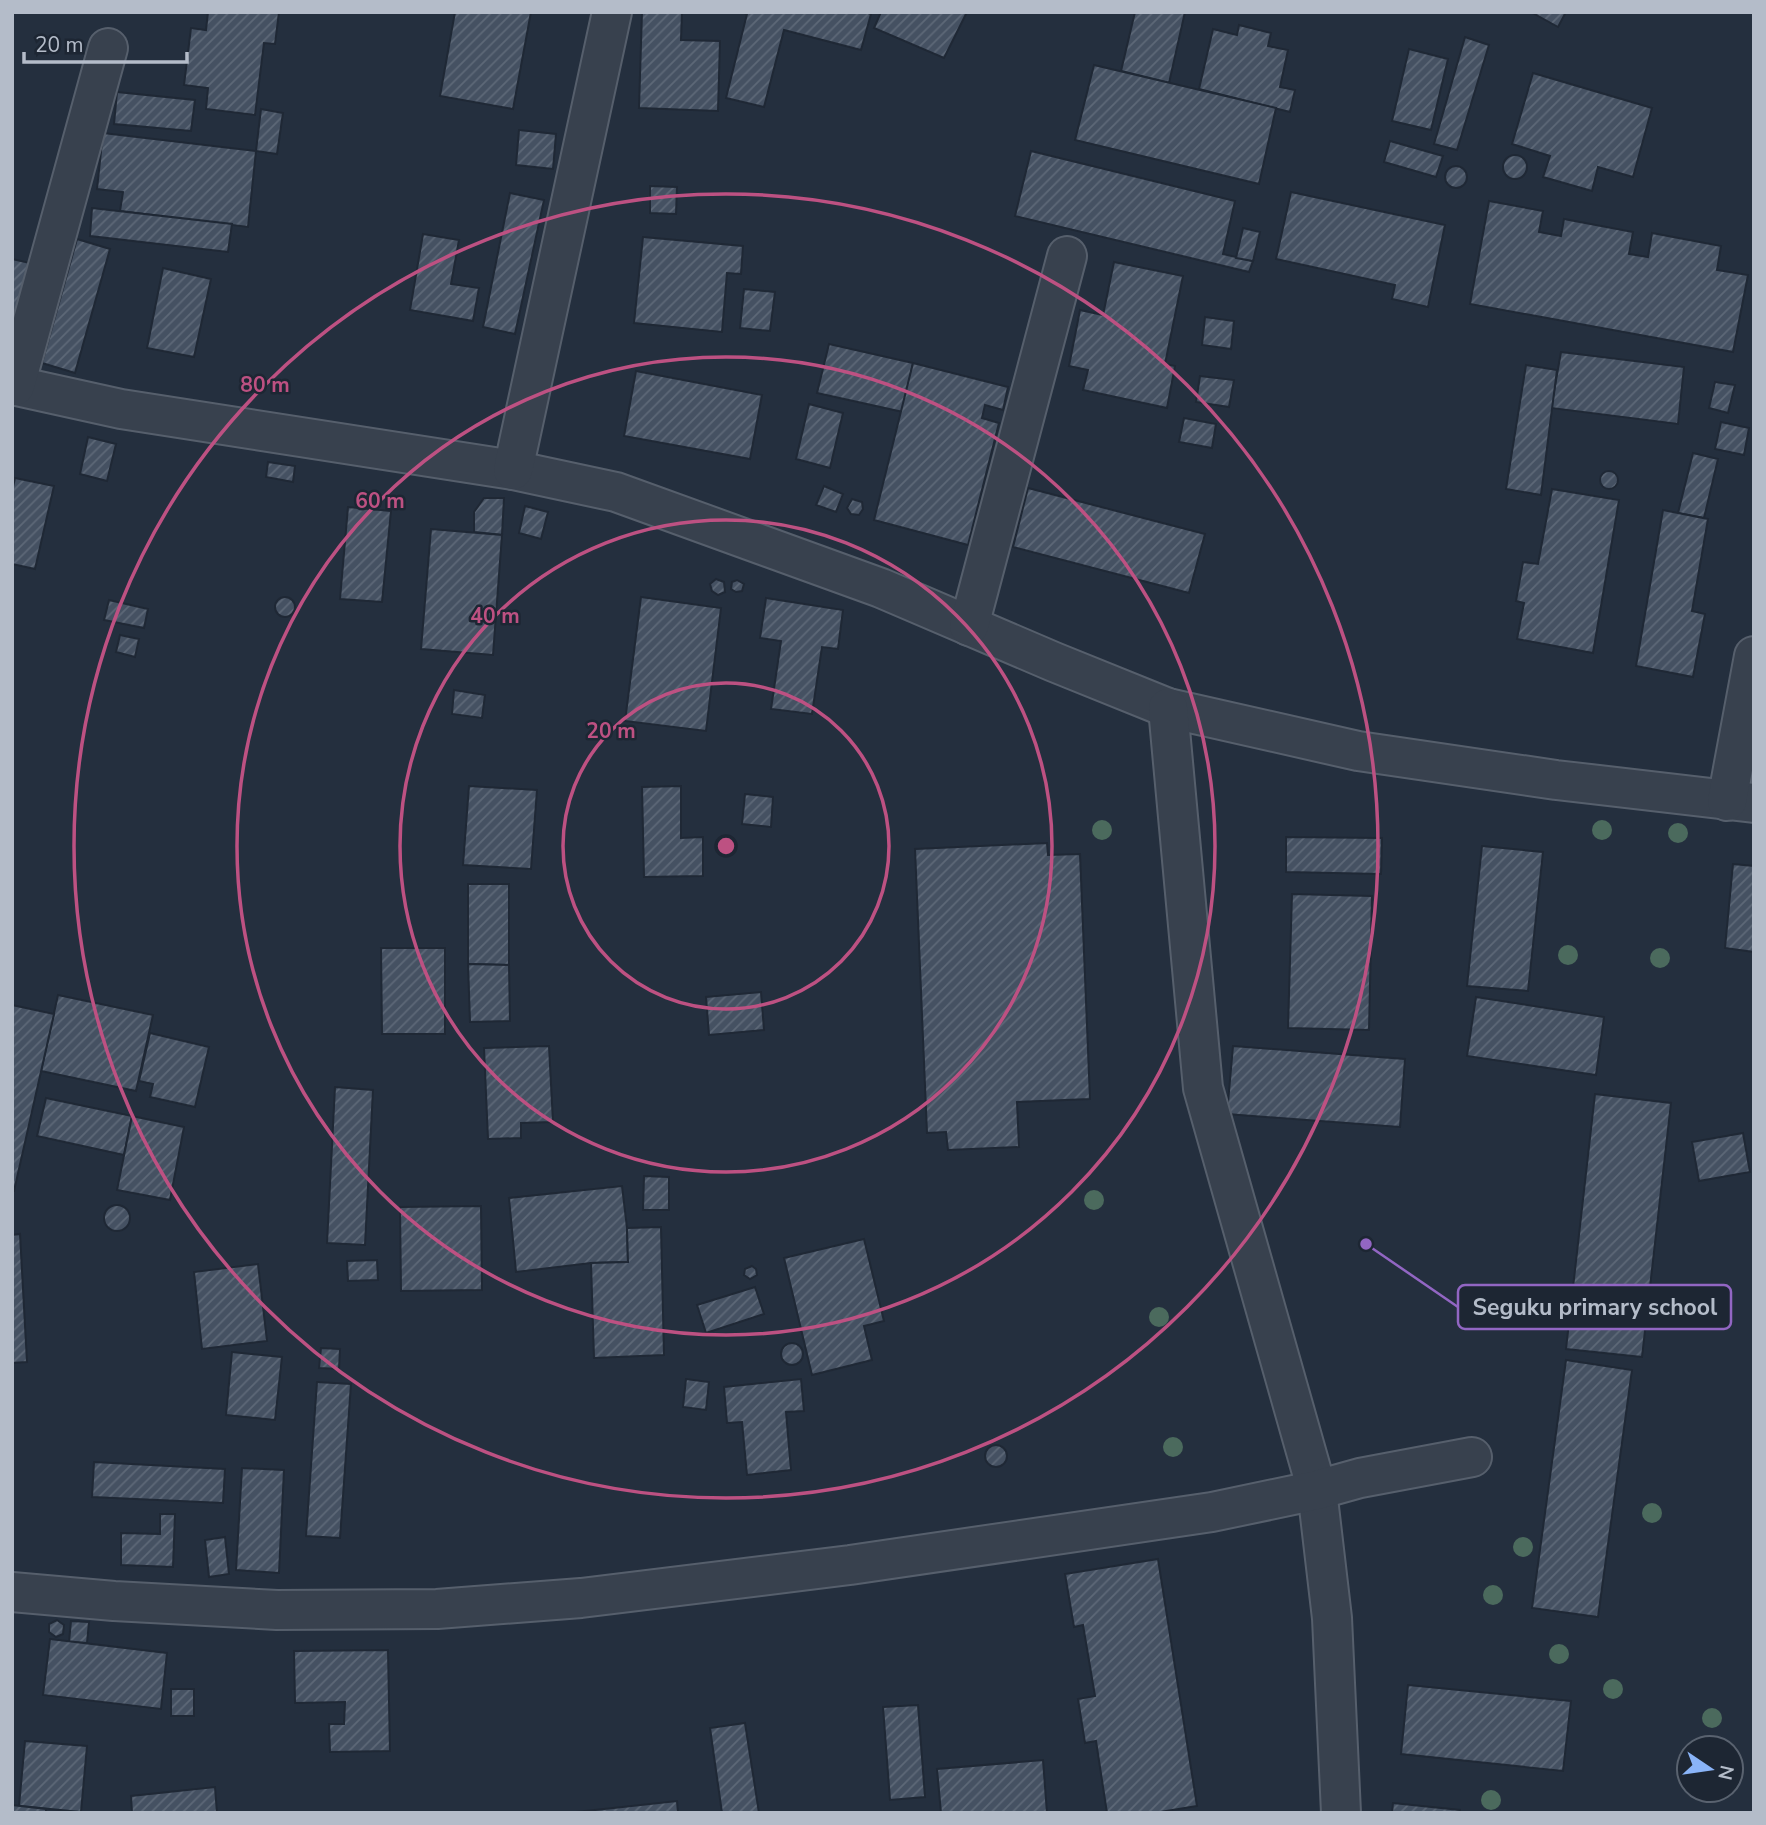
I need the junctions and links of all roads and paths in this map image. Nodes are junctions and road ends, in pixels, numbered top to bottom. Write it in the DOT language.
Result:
graph roads {
  1 [pos="612,12"];
  2 [pos="108,48"];
  3 [pos="1067,256"];
  4 [pos="14,386"];
  5 [pos="513,470"];
  6 [pos="969,626"];
  7 [pos="1754,656"];
  8 [pos="1168,708"];
  9 [pos="1740,802"];
  10 [pos="1472,1457"];
  11 [pos="1317,1490"];
  12 [pos="12,1592"];
  13 [pos="1341,1813"];
  1 -- 5 [label="street"];
  2 -- 4 [label="street"];
  3 -- 6 [label="street"];
  4 -- 5 [label="street"];
  5 -- 6 [label="street"];
  6 -- 8 [label="street"];
  7 -- 9 [label="street"];
  8 -- 9 [label="street"];
  8 -- 11 [label="street"];
  10 -- 11 [label="street"];
  11 -- 12 [label="street"];
  11 -- 13 [label="street"];
}
